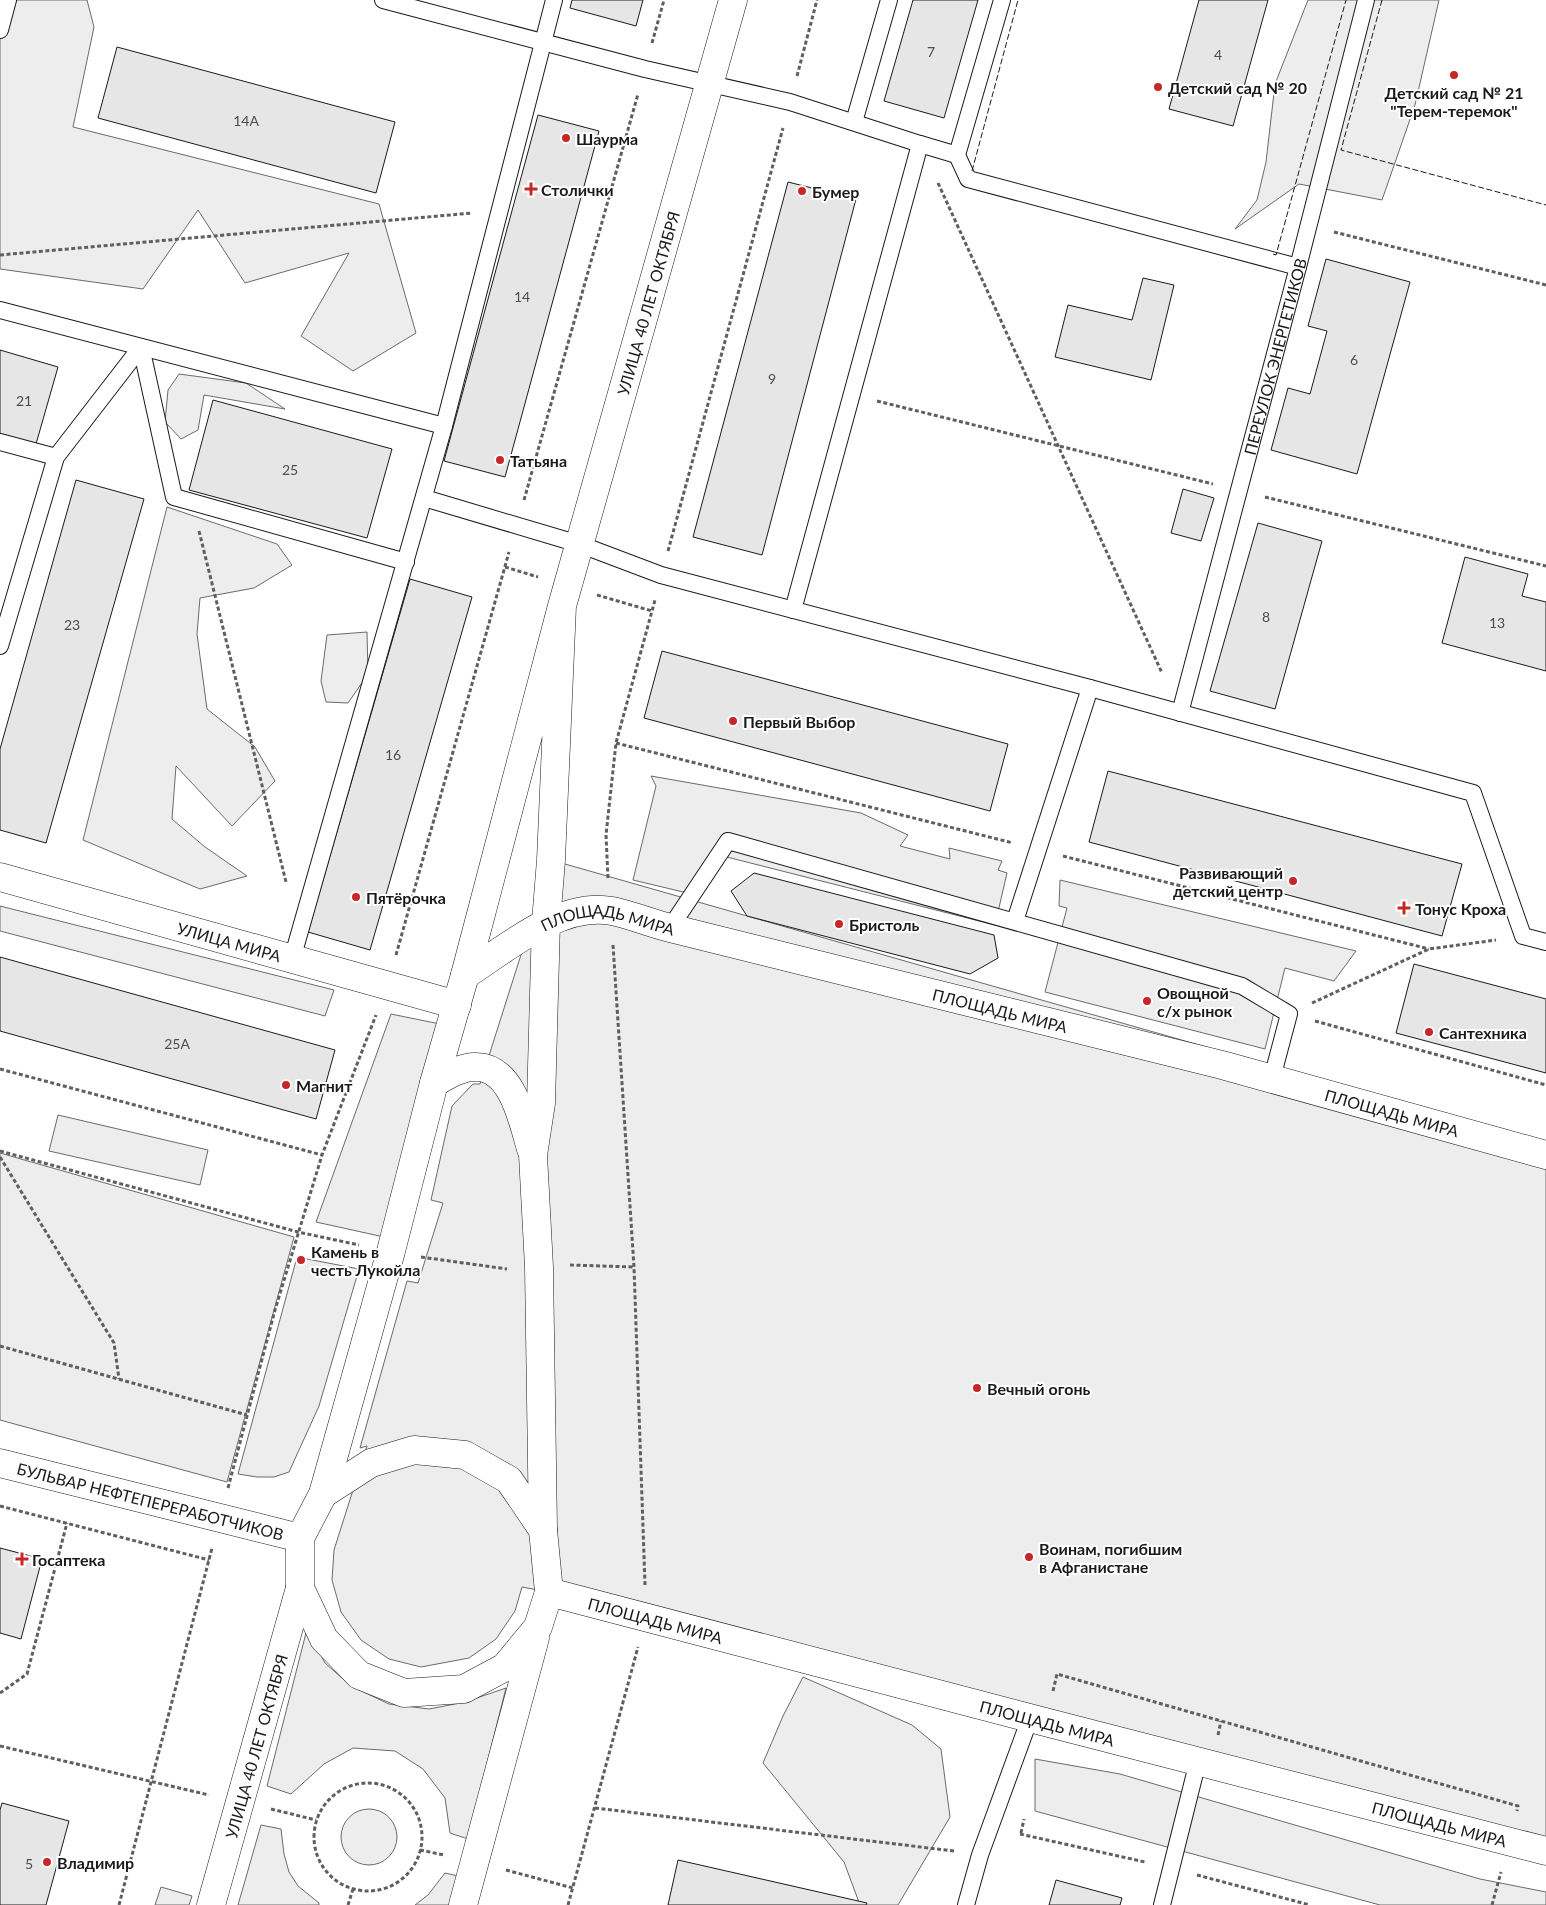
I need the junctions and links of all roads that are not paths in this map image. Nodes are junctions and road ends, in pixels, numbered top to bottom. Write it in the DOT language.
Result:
graph roads {
  1 [pos="8,0"];
  2 [pos="382,0"];
  3 [pos="554,0"];
  4 [pos="732,0"];
  5 [pos="889,0"];
  6 [pos="1002,0"];
  7 [pos="1366,0"];
  8 [pos="0,30"];
  9 [pos="542,41"];
  10 [pos="708,83"];
  11 [pos="854,122"];
  12 [pos="920,144"];
  13 [pos="957,155"];
  14 [pos="1298,268"];
  15 [pos="0,310"];
  16 [pos="141,347"];
  17 [pos="444,426"];
  18 [pos="0,442"];
  19 [pos="56,457"];
  20 [pos="424,498"];
  21 [pos="579,544"];
  22 [pos="406,562"];
  23 [pos="562,606"];
  24 [pos="793,610"];
  25 [pos="0,646"];
  26 [pos="1090,688"];
  27 [pos="1180,713"];
  28 [pos="0,877"];
  29 [pos="1015,921"];
  30 [pos="546,922"];
  31 [pos="670,928"];
  32 [pos="1546,942"];
  33 [pos="292,959"];
  34 [pos="465,976"];
  35 [pos="457,1005"];
  36 [pos="1272,1078"];
  37 [pos="434,1084"];
  38 [pos="533,1155"];
  39 [pos="1546,1155"];
  40 [pos="0,1463"];
  41 [pos="323,1494"];
  42 [pos="543,1530"];
  43 [pos="300,1538"];
  44 [pos="300,1588"];
  45 [pos="549,1592"];
  46 [pos="538,1626"];
  47 [pos="1030,1718"];
  48 [pos="1198,1760"];
  49 [pos="1546,1851"];
  50 [pos="211,1905"];
  51 [pos="463,1905"];
  52 [pos="966,1905"];
  53 [pos="1162,1905"];
  1 -- 8 [label="lane"];
  2 -- 9 [label="lane"];
  3 -- 9 [label="lane"];
  4 -- 10 [label="street, УЛИЦА 40 ЛЕТ ОКТЯБРЯ"];
  5 -- 11 [label="lane"];
  6 -- 13 [label="lane"];
  7 -- 14 [label="lane, ПЕРЕУЛОК ЭНЕРГЕТИКОВ"];
  9 -- 10 [label="lane"];
  9 -- 17 [label="lane"];
  10 -- 11 [label="lane"];
  10 -- 21 [label="street, УЛИЦА 40 ЛЕТ ОКТЯБРЯ"];
  11 -- 12 [label="lane"];
  12 -- 13 [label="lane"];
  12 -- 24 [label="lane"];
  13 -- 14 [label="lane"];
  14 -- 27 [label="lane, ПЕРЕУЛОК ЭНЕРГЕТИКОВ"];
  15 -- 16 [label="lane"];
  16 -- 17 [label="lane"];
  16 -- 19 [label="lane"];
  16 -- 22 [label="lane"];
  17 -- 20 [label="lane"];
  18 -- 19 [label="lane"];
  19 -- 25 [label="lane"];
  20 -- 21 [label="lane"];
  20 -- 22 [label="lane"];
  21 -- 23 [label="street, УЛИЦА 40 ЛЕТ ОКТЯБРЯ"];
  21 -- 24 [label="lane"];
  22 -- 33 [label="lane"];
  23 -- 30 [label="street"];
  23 -- 34 [label="street"];
  24 -- 26 [label="lane"];
  26 -- 27 [label="lane"];
  26 -- 29 [label="lane"];
  27 -- 32 [label="lane"];
  28 -- 33 [label="street, УЛИЦА МИРА"];
  29 -- 31 [label="lane"];
  29 -- 36 [label="lane"];
  30 -- 31 [label="street, ПЛОЩАДЬ МИРА"];
  30 -- 34 [label="street, ПЛОЩАДЬ МИРА"];
  30 -- 38 [label="street"];
  31 -- 36 [label="street, ПЛОЩАДЬ МИРА"];
  33 -- 35 [label="street, УЛИЦА МИРА"];
  34 -- 35 [label="street"];
  35 -- 37 [label="street"];
  36 -- 39 [label="street, ПЛОЩАДЬ МИРА"];
  37 -- 38 [label="street"];
  37 -- 41 [label="street"];
  38 -- 42 [label="street"];
  40 -- 43 [label="street, БУЛЬВАР НЕФТЕПЕРЕРАБОТЧИКОВ"];
  41 -- 42 [label="street"];
  41 -- 43 [label="street"];
  42 -- 45 [label="street"];
  43 -- 44 [label="street"];
  44 -- 46 [label="street"];
  44 -- 50 [label="street, УЛИЦА 40 ЛЕТ ОКТЯБРЯ"];
  45 -- 46 [label="street"];
  45 -- 47 [label="street, ПЛОЩАДЬ МИРА"];
  46 -- 51 [label="street"];
  47 -- 48 [label="street, ПЛОЩАДЬ МИРА"];
  47 -- 52 [label="lane"];
  48 -- 49 [label="street, ПЛОЩАДЬ МИРА"];
  48 -- 53 [label="lane"];
}
